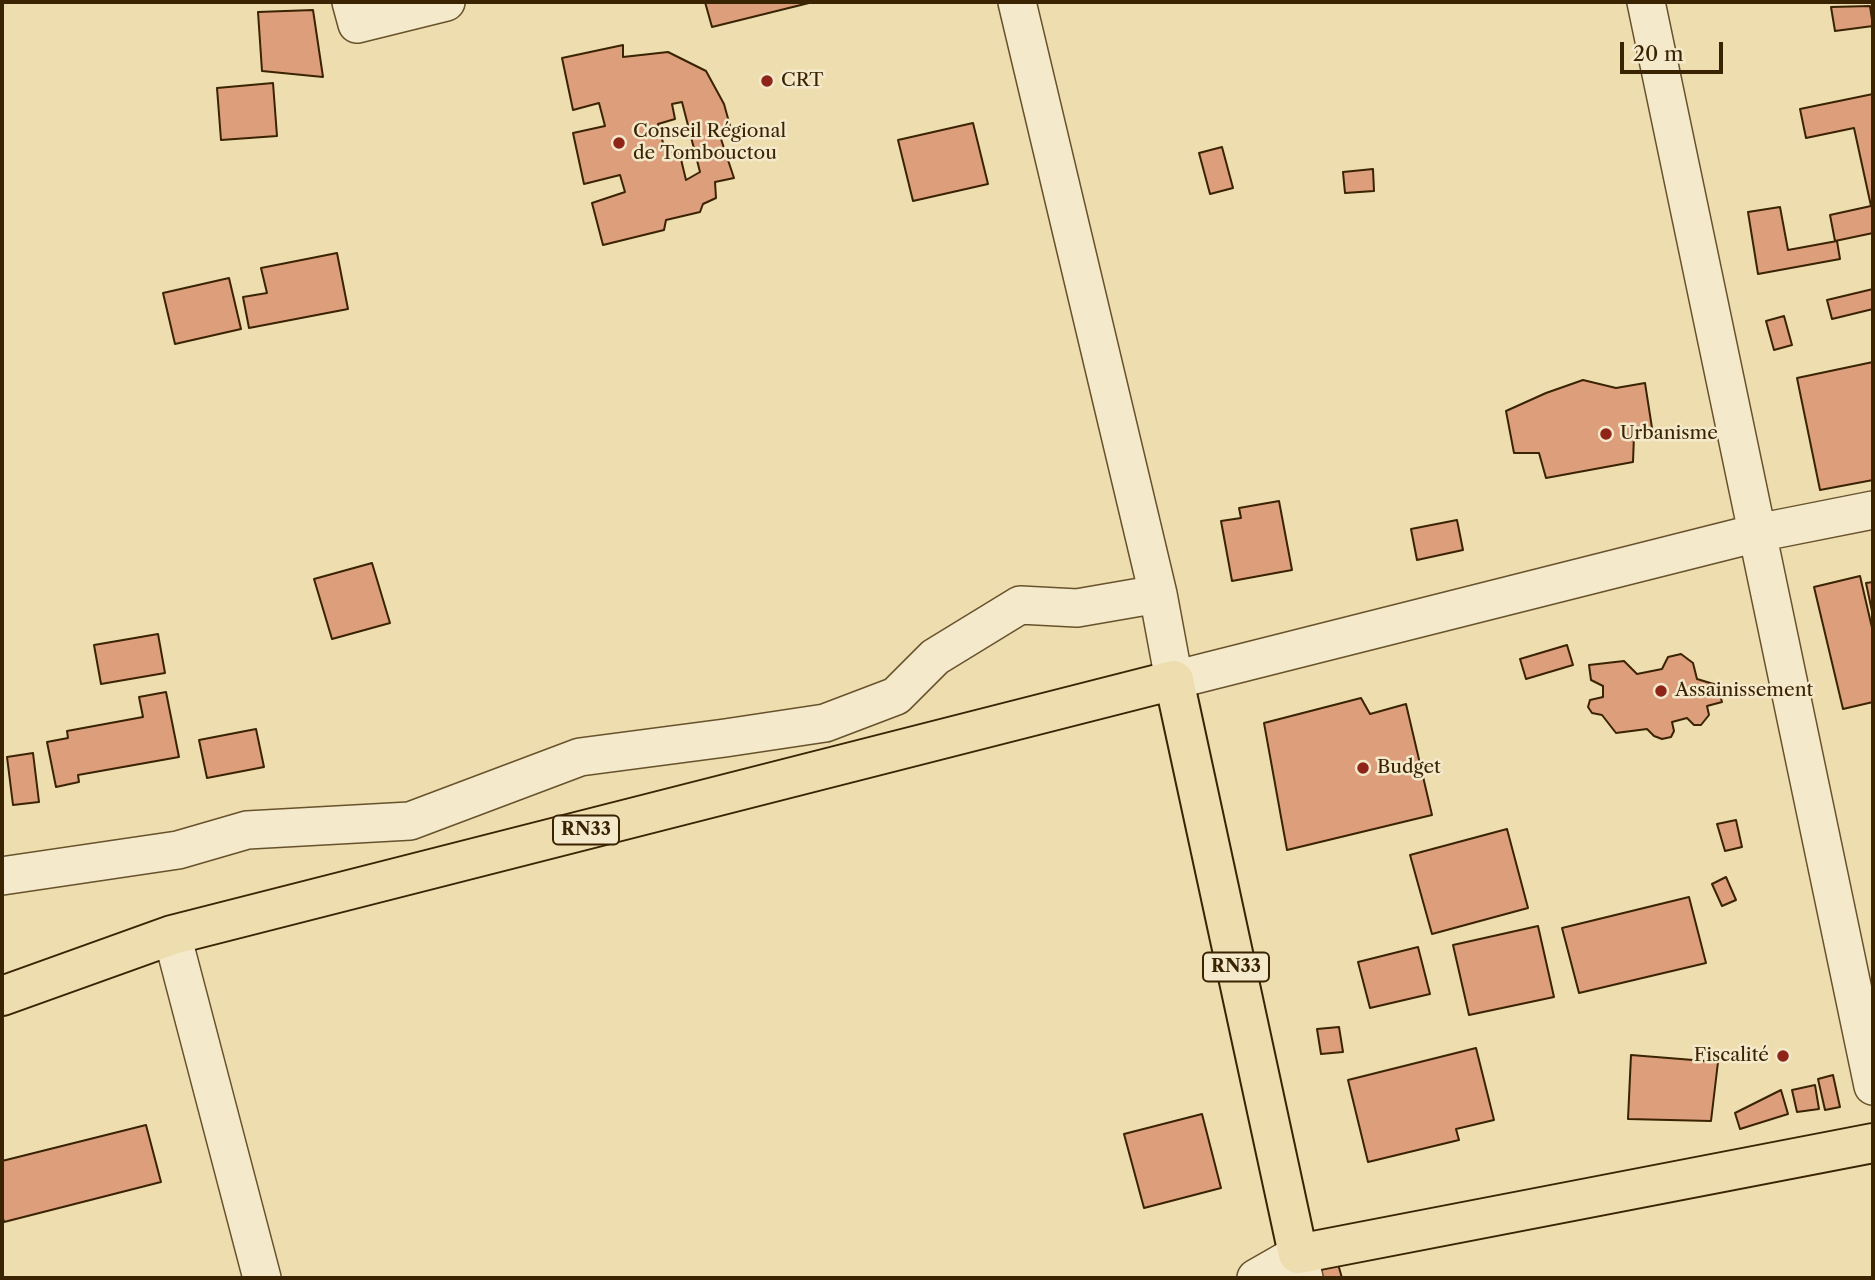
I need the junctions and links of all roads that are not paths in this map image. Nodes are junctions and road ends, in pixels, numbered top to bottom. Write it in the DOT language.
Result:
graph roads {
  1 [pos="351,2"];
  2 [pos="446,2"];
  3 [pos="1017,2"];
  4 [pos="1646,2"];
  5 [pos="1873,510"];
  6 [pos="1757,533"];
  7 [pos="1157,593"];
  8 [pos="1174,680"];
  9 [pos="2,876"];
  10 [pos="172,935"];
  11 [pos="2,996"];
  12 [pos="1873,1086"];
  13 [pos="1873,1143"];
  14 [pos="1301,1266"];
  15 [pos="262,1278"];
  16 [pos="1256,1278"];
  1 -- 2 [label="street"];
  3 -- 7 [label="street"];
  4 -- 6 [label="street"];
  5 -- 6 [label="street"];
  6 -- 8 [label="street"];
  6 -- 12 [label="street"];
  7 -- 8 [label="street"];
  7 -- 9 [label="street"];
  8 -- 10 [label="main road, RN33"];
  8 -- 14 [label="main road, RN33"];
  10 -- 11 [label="main road, RN33"];
  10 -- 15 [label="street"];
  13 -- 14 [label="main road"];
  14 -- 16 [label="street"];
}
